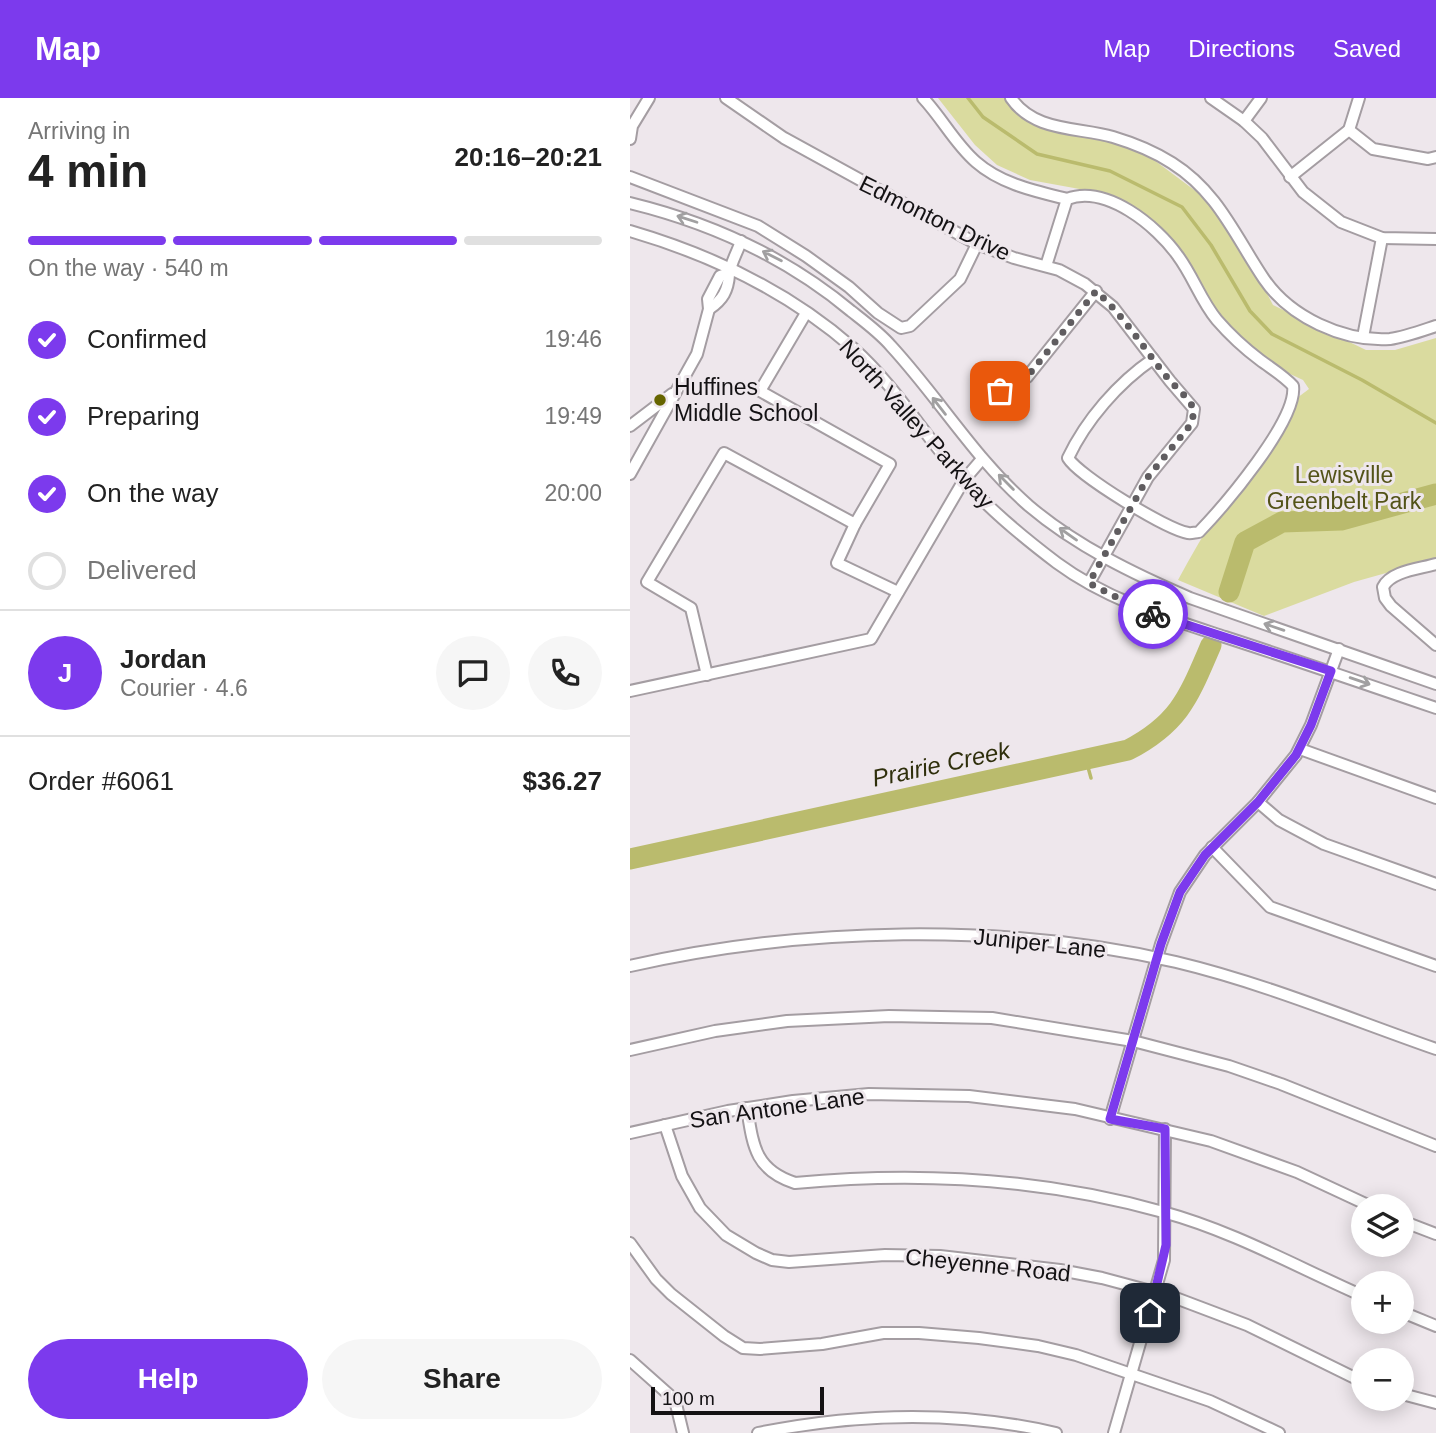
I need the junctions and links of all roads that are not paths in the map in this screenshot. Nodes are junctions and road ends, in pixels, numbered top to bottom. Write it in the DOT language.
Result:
graph roads {
  1 [pos="649,98"];
  2 [pos="726,98"];
  3 [pos="923,98"];
  4 [pos="1011,98"];
  5 [pos="1211,98"];
  6 [pos="1261,98"];
  7 [pos="1359,98"];
  8 [pos="1244,121"];
  9 [pos="1349,130"];
  10 [pos="630,139"];
  11 [pos="1436,158"];
  12 [pos="630,177"];
  13 [pos="1290,177"];
  14 [pos="1066,199"];
  15 [pos="630,203"];
  16 [pos="630,231"];
  17 [pos="1382,238"];
  18 [pos="1436,239"];
  19 [pos="741,241"];
  20 [pos="977,244"];
  21 [pos="1046,266"];
  22 [pos="731,270"];
  23 [pos="1096,291"];
  24 [pos="806,313"];
  25 [pos="1436,326"];
  26 [pos="1363,337"];
  27 [pos="1153,359"];
  28 [pos="677,390"];
  29 [pos="986,396"];
  30 [pos="630,426"];
  31 [pos="982,459"];
  32 [pos="630,474"];
  33 [pos="964,480"];
  34 [pos="1131,505"];
  35 [pos="855,524"];
  36 [pos="1104,557"];
  37 [pos="1436,564"];
  38 [pos="1089,583"];
  39 [pos="898,592"];
  40 [pos="1436,645"];
  41 [pos="1339,649"];
  42 [pos="1331,671"];
  43 [pos="707,675"];
  44 [pos="1434,679"];
  45 [pos="630,691"];
  46 [pos="1436,708"];
  47 [pos="1300,749"];
  48 [pos="1436,798"];
  49 [pos="1258,802"];
  50 [pos="1212,847"];
  51 [pos="1436,884"];
  52 [pos="1157,958"];
  53 [pos="1436,965"];
  54 [pos="630,966"];
  55 [pos="1133,1041"];
  56 [pos="1436,1049"];
  57 [pos="630,1050"];
  58 [pos="747,1108"];
  59 [pos="1110,1119"];
  60 [pos="665,1125"];
  61 [pos="1165,1129"];
  62 [pos="630,1133"];
  63 [pos="1436,1146"];
  64 [pos="1351,1197"];
  65 [pos="1164,1212"];
  66 [pos="1414,1226"];
  67 [pos="1436,1234"];
  68 [pos="630,1243"];
  69 [pos="1351,1290"];
  70 [pos="1155,1293"];
  71 [pos="1414,1317"];
  72 [pos="1436,1326"];
  73 [pos="631,1362"];
  74 [pos="1132,1374"];
  75 [pos="1351,1375"];
  76 [pos="1414,1398"];
  77 [pos="1436,1404"];
  78 [pos="683,1433"];
  79 [pos="758,1433"];
  80 [pos="1056,1433"];
  81 [pos="1114,1433"];
  82 [pos="1279,1433"];
  1 -- 10 [label="street"];
  2 -- 20 [label="street, Edmonton Drive"];
  3 -- 14 [label="street"];
  4 -- 26 [label="street"];
  5 -- 8 [label="street"];
  6 -- 8 [label="street"];
  7 -- 9 [label="street"];
  8 -- 13 [label="street"];
  9 -- 11 [label="street"];
  9 -- 13 [label="street"];
  12 -- 20 [label="street"];
  13 -- 17 [label="street"];
  14 -- 21 [label="street"];
  14 -- 34 [label="street"];
  19 -- 15 [label="street, North Valley Parkway, one-way"];
  16 -- 22 [label="street, North Valley Parkway"];
  17 -- 18 [label="street"];
  17 -- 26 [label="street"];
  19 -- 22 [label="street"];
  31 -- 19 [label="street, North Valley Parkway, one-way"];
  20 -- 21 [label="street, Edmonton Drive"];
  21 -- 23 [label="street, Edmonton Drive"];
  22 -- 24 [label="street, North Valley Parkway"];
  22 -- 28 [label="street"];
  23 -- 27 [label="street, Edmonton Drive"];
  23 -- 29 [label="street"];
  24 -- 33 [label="street, North Valley Parkway"];
  24 -- 35 [label="street"];
  25 -- 26 [label="street"];
  27 -- 34 [label="street, Edmonton Drive"];
  27 -- 34 [label="street"];
  28 -- 30 [label="street"];
  28 -- 32 [label="street"];
  31 -- 33 [label="street"];
  36 -- 31 [label="street, North Valley Parkway, one-way"];
  33 -- 38 [label="street, North Valley Parkway"];
  33 -- 39 [label="street"];
  34 -- 36 [label="street, Edmonton Drive"];
  35 -- 39 [label="street"];
  35 -- 43 [label="street"];
  36 -- 38 [label="street, Edmonton Drive"];
  41 -- 36 [label="street, North Valley Parkway, one-way"];
  37 -- 40 [label="street"];
  38 -- 42 [label="street, North Valley Parkway"];
  39 -- 43 [label="street"];
  41 -- 42 [label="street"];
  41 -- 44 [label="street, North Valley Parkway"];
  42 -- 46 [label="street, North Valley Parkway, one-way"];
  42 -- 47 [label="street"];
  43 -- 45 [label="street"];
  47 -- 48 [label="street"];
  47 -- 49 [label="street"];
  49 -- 50 [label="street"];
  49 -- 51 [label="street"];
  50 -- 52 [label="street"];
  50 -- 53 [label="street"];
  52 -- 54 [label="street, Juniper Lane"];
  52 -- 55 [label="street"];
  52 -- 56 [label="street, Juniper Lane"];
  55 -- 57 [label="street"];
  55 -- 59 [label="street"];
  55 -- 63 [label="street"];
  58 -- 59 [label="street, San Antone Lane"];
  58 -- 60 [label="street, San Antone Lane"];
  58 -- 65 [label="street"];
  59 -- 61 [label="street, San Antone Lane"];
  60 -- 62 [label="street, San Antone Lane"];
  60 -- 70 [label="street, Cheyenne Road"];
  61 -- 64 [label="street, San Antone Lane"];
  61 -- 65 [label="street"];
  65 -- 69 [label="street"];
  65 -- 70 [label="street"];
  66 -- 67 [label="street"];
  68 -- 74 [label="street"];
  70 -- 74 [label="street"];
  70 -- 75 [label="street, Cheyenne Road"];
  71 -- 72 [label="street"];
  73 -- 78 [label="street"];
  74 -- 81 [label="street"];
  74 -- 82 [label="street"];
  76 -- 77 [label="street"];
  79 -- 80 [label="street"];
}
